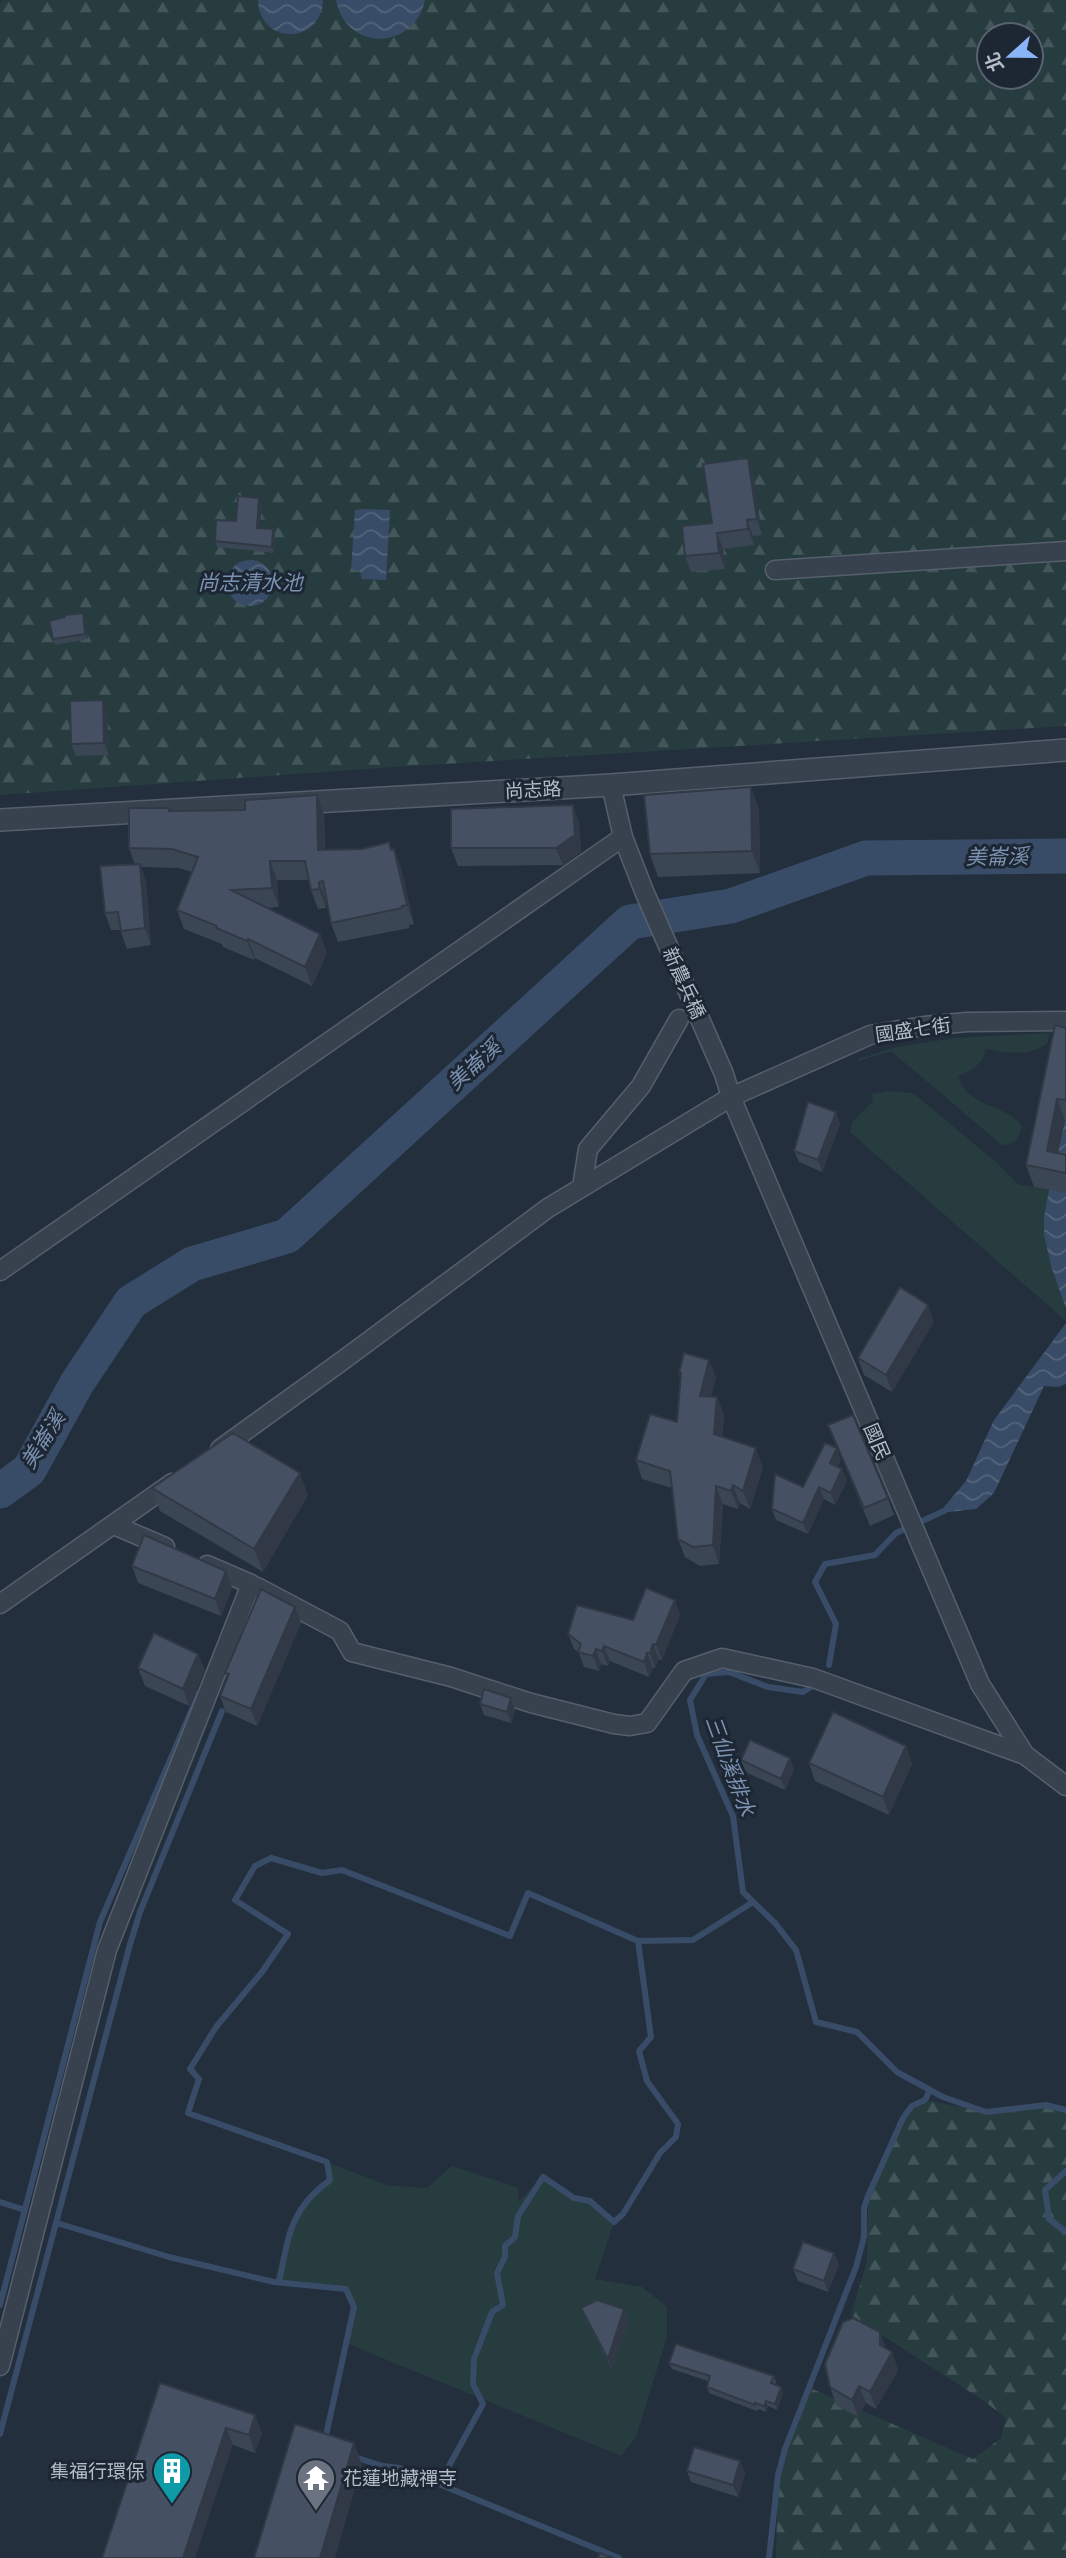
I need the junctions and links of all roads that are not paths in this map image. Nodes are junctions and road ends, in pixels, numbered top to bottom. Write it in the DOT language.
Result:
graph roads {
  1 [pos="1066,551"];
  2 [pos="775,570"];
  3 [pos="1066,750"];
  4 [pos="611,785"];
  5 [pos="0,820"];
  6 [pos="623,837"];
  7 [pos="679,1019"];
  8 [pos="1066,1021"];
  9 [pos="724,1074"];
  10 [pos="731,1097"];
  11 [pos="582,1186"];
  12 [pos="0,1271"];
  13 [pos="114,1525"];
  14 [pos="251,1584"];
  15 [pos="0,1604"];
  16 [pos="1025,1755"];
  17 [pos="1066,1786"];
  18 [pos="0,2366"];
  1 -- 2 [label="street"];
  3 -- 4 [label="street, 尚志路"];
  4 -- 5 [label="street, 尚志路"];
  4 -- 6 [label="street, 新農兵橋"];
  6 -- 9 [label="street, 新農兵橋"];
  6 -- 12 [label="street"];
  7 -- 11 [label="street"];
  8 -- 10 [label="street, 國盛七街"];
  9 -- 10 [label="street, 國民"];
  10 -- 11 [label="street, 國盛七街"];
  10 -- 16 [label="street, 國民"];
  11 -- 13 [label="street, 國盛七街"];
  13 -- 14 [label="street"];
  13 -- 15 [label="street, 國盛七街"];
  14 -- 16 [label="street"];
  14 -- 18 [label="street"];
  16 -- 17 [label="street, 國民"];
}
